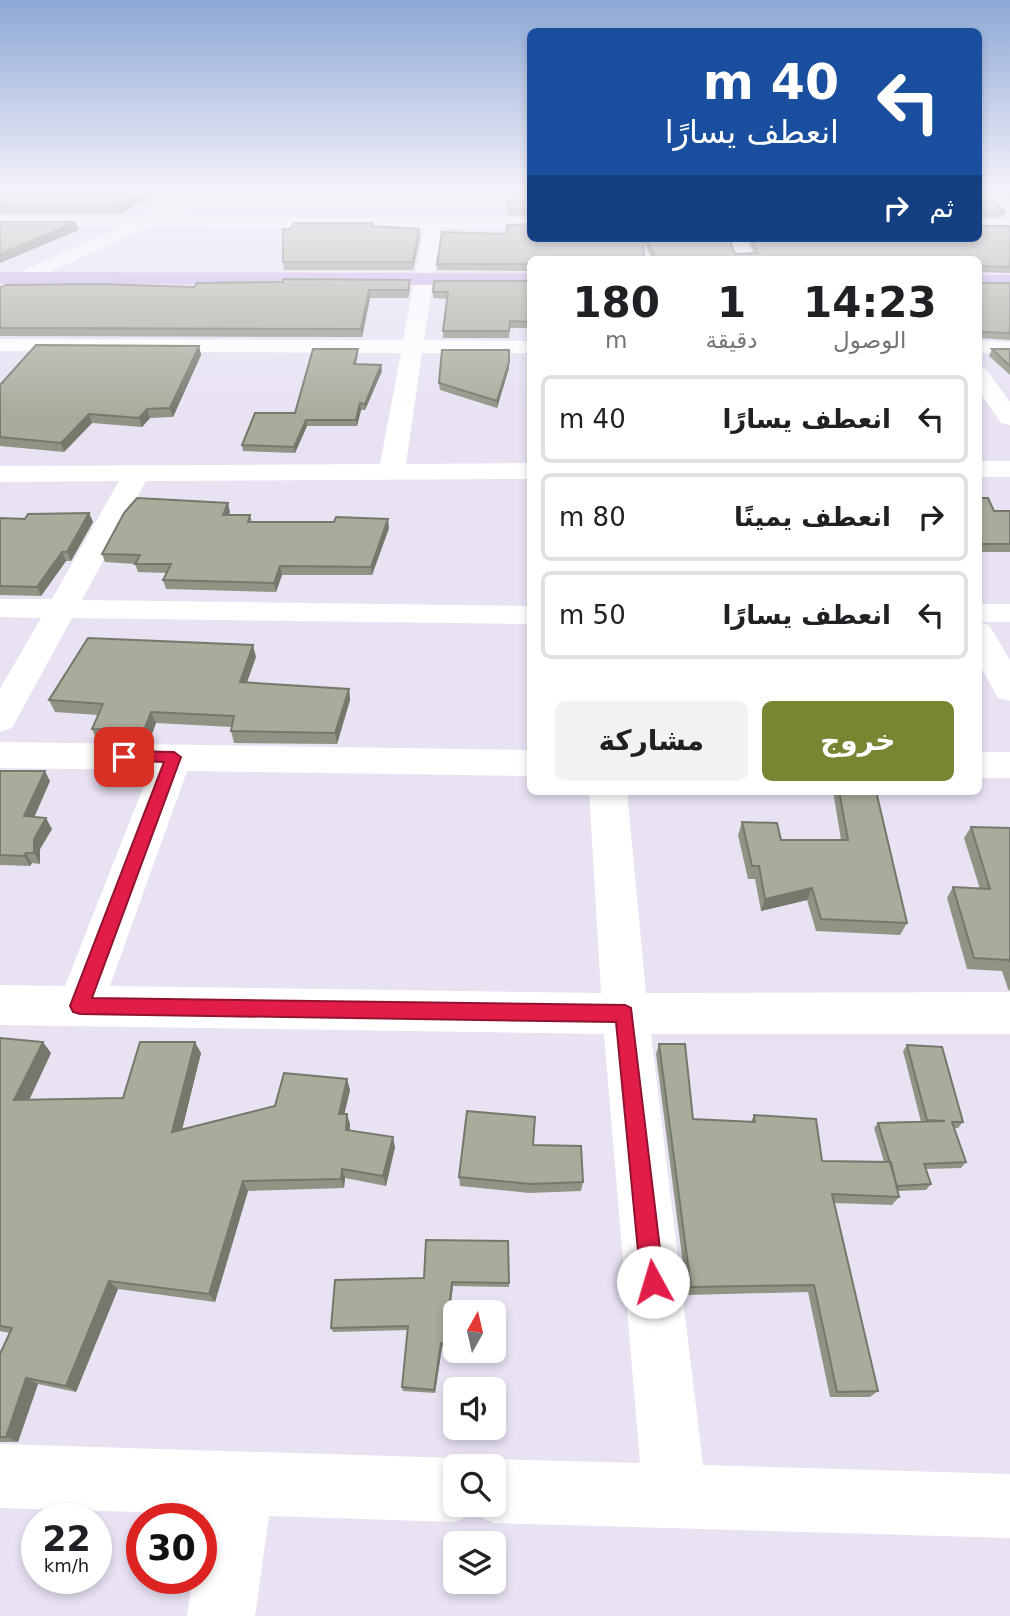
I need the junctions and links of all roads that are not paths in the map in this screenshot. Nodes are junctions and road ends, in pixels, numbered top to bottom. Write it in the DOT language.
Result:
graph roads {
  1 [pos="53,264"];
  2 [pos="427,264"];
  3 [pos="0,278"];
  4 [pos="23,278"];
  5 [pos="527,279"];
  6 [pos="425,280"];
  7 [pos="982,281"];
  8 [pos="1010,281"];
  9 [pos="0,288"];
  10 [pos="0,345"];
  11 [pos="414,347"];
  12 [pos="527,347"];
  13 [pos="982,347"];
  14 [pos="1010,348"];
  15 [pos="982,380"];
  16 [pos="1010,418"];
  17 [pos="982,469"];
  18 [pos="1010,469"];
  19 [pos="527,471"];
  20 [pos="392,472"];
  21 [pos="137,473"];
  22 [pos="0,474"];
  23 [pos="0,608"];
  24 [pos="61,608"];
  25 [pos="982,613"];
  26 [pos="1010,613"];
  27 [pos="527,615"];
  28 [pos="982,639"];
  29 [pos="1010,690"];
  30 [pos="0,720"];
  31 [pos="0,755"];
  32 [pos="174,757"];
  33 [pos="527,762"];
  34 [pos="982,765"];
  35 [pos="1010,765"];
  36 [pos="608,795"];
  37 [pos="0,1005"];
  38 [pos="80,1006"];
  39 [pos="1010,1013"];
  40 [pos="625,1014"];
  41 [pos="0,1476"];
  42 [pos="242,1483"];
  43 [pos="443,1490"];
  44 [pos="506,1491"];
  45 [pos="675,1497"];
  46 [pos="1010,1506"];
  47 [pos="221,1616"];
  1 -- 4 [label="street"];
  2 -- 6 [label="street"];
  3 -- 4 [label="main road"];
  4 -- 6 [label="main road"];
  4 -- 9 [label="street"];
  5 -- 6 [label="main road"];
  6 -- 11 [label="street"];
  7 -- 8 [label="main road"];
  10 -- 11 [label="street"];
  11 -- 12 [label="street"];
  11 -- 20 [label="street"];
  13 -- 14 [label="street"];
  15 -- 16 [label="street"];
  17 -- 18 [label="street"];
  19 -- 20 [label="street"];
  20 -- 21 [label="street"];
  21 -- 22 [label="street"];
  21 -- 24 [label="street"];
  23 -- 24 [label="street"];
  24 -- 27 [label="street"];
  24 -- 30 [label="street"];
  25 -- 26 [label="street"];
  28 -- 29 [label="street"];
  31 -- 32 [label="street"];
  32 -- 33 [label="street"];
  32 -- 38 [label="street"];
  34 -- 35 [label="street"];
  36 -- 40 [label="street"];
  37 -- 38 [label="street"];
  38 -- 40 [label="street"];
  39 -- 40 [label="street"];
  40 -- 45 [label="street"];
  41 -- 42 [label="street"];
  42 -- 43 [label="street"];
  42 -- 47 [label="street"];
  44 -- 45 [label="street"];
  45 -- 46 [label="street"];
}
